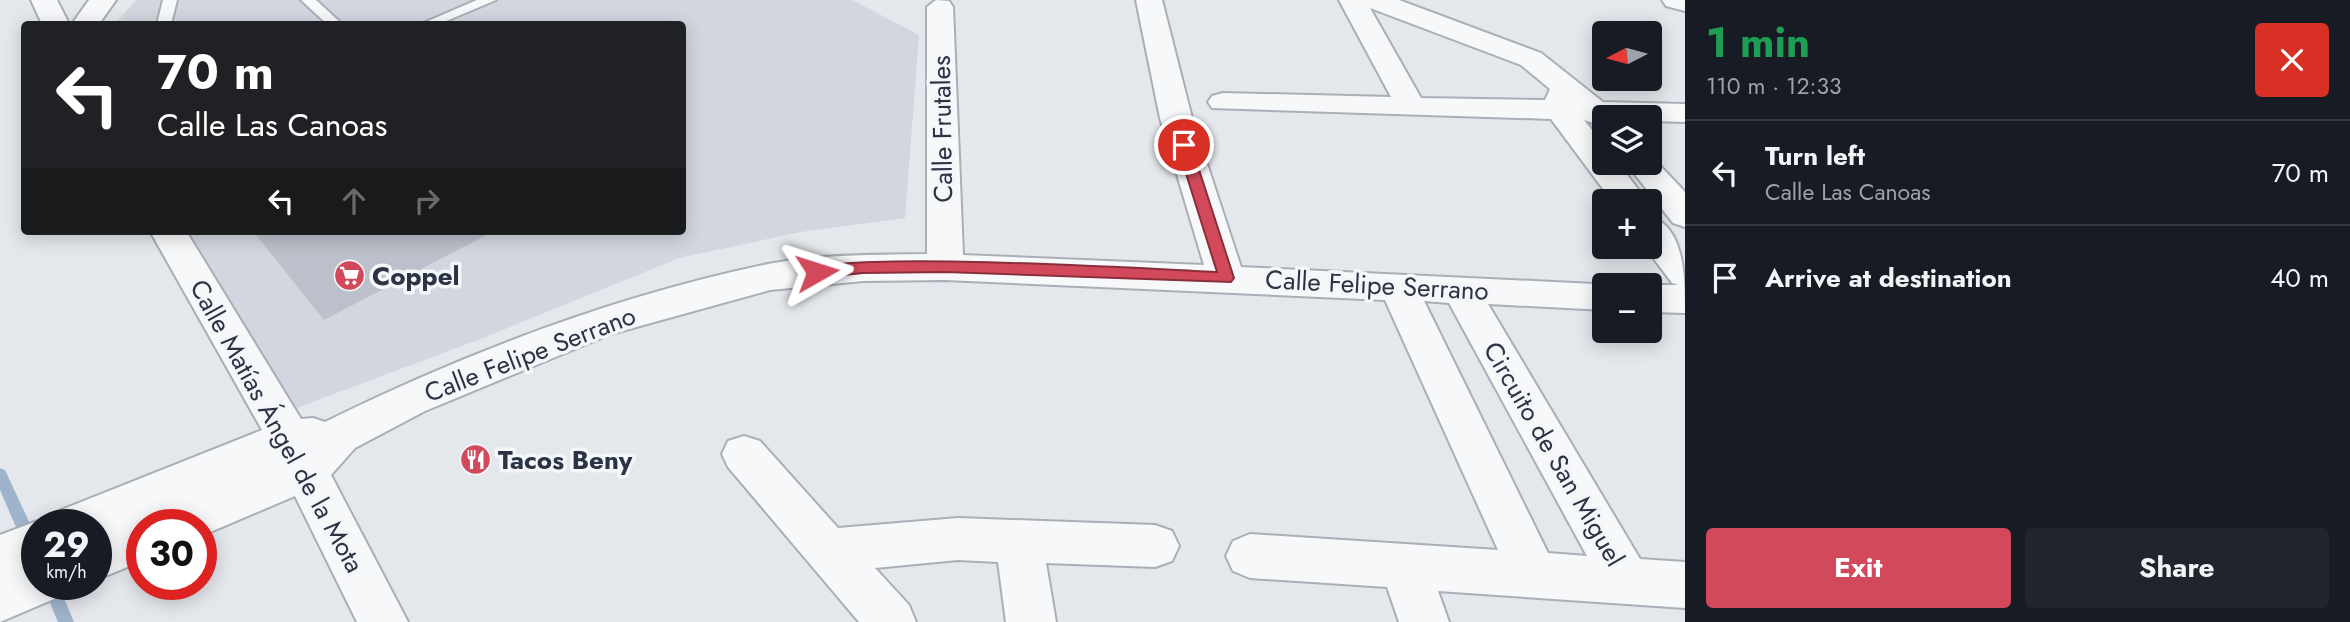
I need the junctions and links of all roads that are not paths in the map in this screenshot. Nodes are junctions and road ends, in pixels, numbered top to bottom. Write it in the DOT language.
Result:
graph roads {
  1 [pos="44,0"];
  2 [pos="103,0"];
  3 [pos="170,0"];
  4 [pos="308,0"];
  5 [pos="489,0"];
  6 [pos="1149,0"];
  7 [pos="1352,0"];
  8 [pos="1374,0"];
  9 [pos="1675,0"];
  10 [pos="939,2"];
  11 [pos="1685,3"];
  12 [pos="54,21"];
  13 [pos="87,21"];
  14 [pos="165,21"];
  15 [pos="332,21"];
  16 [pos="436,21"];
  17 [pos="1561,95"];
  18 [pos="1223,102"];
  19 [pos="1411,106"];
  20 [pos="1592,110"];
  21 [pos="1685,113"];
  22 [pos="1662,114"];
  23 [pos="1652,175"];
  24 [pos="1622,189"];
  25 [pos="1685,215"];
  26 [pos="170,235"];
  27 [pos="1662,244"];
  28 [pos="945,267"];
  29 [pos="1685,274"];
  30 [pos="1226,278"];
  31 [pos="1398,287"];
  32 [pos="1460,289"];
  33 [pos="1592,295"];
  34 [pos="1662,298"];
  35 [pos="1685,299"];
  36 [pos="744,454"];
  37 [pos="298,455"];
  38 [pos="182,508"];
  39 [pos="112,519"];
  40 [pos="1019,542"];
  41 [pos="1155,546"];
  42 [pos="21,548"];
  43 [pos="829,550"];
  44 [pos="1250,556"];
  45 [pos="0,557"];
  46 [pos="1405,567"];
  47 [pos="1534,575"];
  48 [pos="1627,582"];
  49 [pos="1685,585"];
  50 [pos="21,590"];
  51 [pos="0,599"];
  52 [pos="383,622"];
  53 [pos="891,622"];
  54 [pos="1031,622"];
  55 [pos="1424,622"];
  1 -- 12 [label="street"];
  2 -- 13 [label="street"];
  3 -- 14 [label="lane"];
  4 -- 15 [label="lane"];
  5 -- 16 [label="lane"];
  6 -- 30 [label="street"];
  7 -- 19 [label="street"];
  8 -- 17 [label="street"];
  9 -- 11 [label="street"];
  10 -- 28 [label="street, Calle Frutales"];
  17 -- 19 [label="street"];
  17 -- 20 [label="street"];
  17 -- 24 [label="street"];
  18 -- 19 [label="street"];
  21 -- 22 [label="street"];
  23 -- 25 [label="street"];
  26 -- 37 [label="street, Calle Matías Ángel de la Mota"];
  27 -- 29 [label="street"];
  28 -- 30 [label="street, Calle Felipe Serrano"];
  28 -- 37 [label="street, Calle Felipe Serrano"];
  30 -- 31 [label="street, Calle Felipe Serrano"];
  31 -- 32 [label="street, Calle Felipe Serrano"];
  31 -- 47 [label="street"];
  32 -- 33 [label="street, Calle Felipe Serrano"];
  32 -- 48 [label="street, Circuito de San Miguel"];
  34 -- 35 [label="street"];
  36 -- 43 [label="street"];
  37 -- 38 [label="street"];
  37 -- 52 [label="street, Calle Matías Ángel de la Mota"];
  38 -- 39 [label="street"];
  40 -- 41 [label="street"];
  40 -- 43 [label="street"];
  40 -- 54 [label="street"];
  42 -- 45 [label="street"];
  43 -- 53 [label="street"];
  44 -- 46 [label="street, Circuito de San Miguel"];
  46 -- 47 [label="street, Circuito de San Miguel"];
  46 -- 55 [label="street"];
  47 -- 48 [label="street, Circuito de San Miguel"];
  48 -- 49 [label="street, Circuito de San Miguel"];
  50 -- 51 [label="street"];
}
